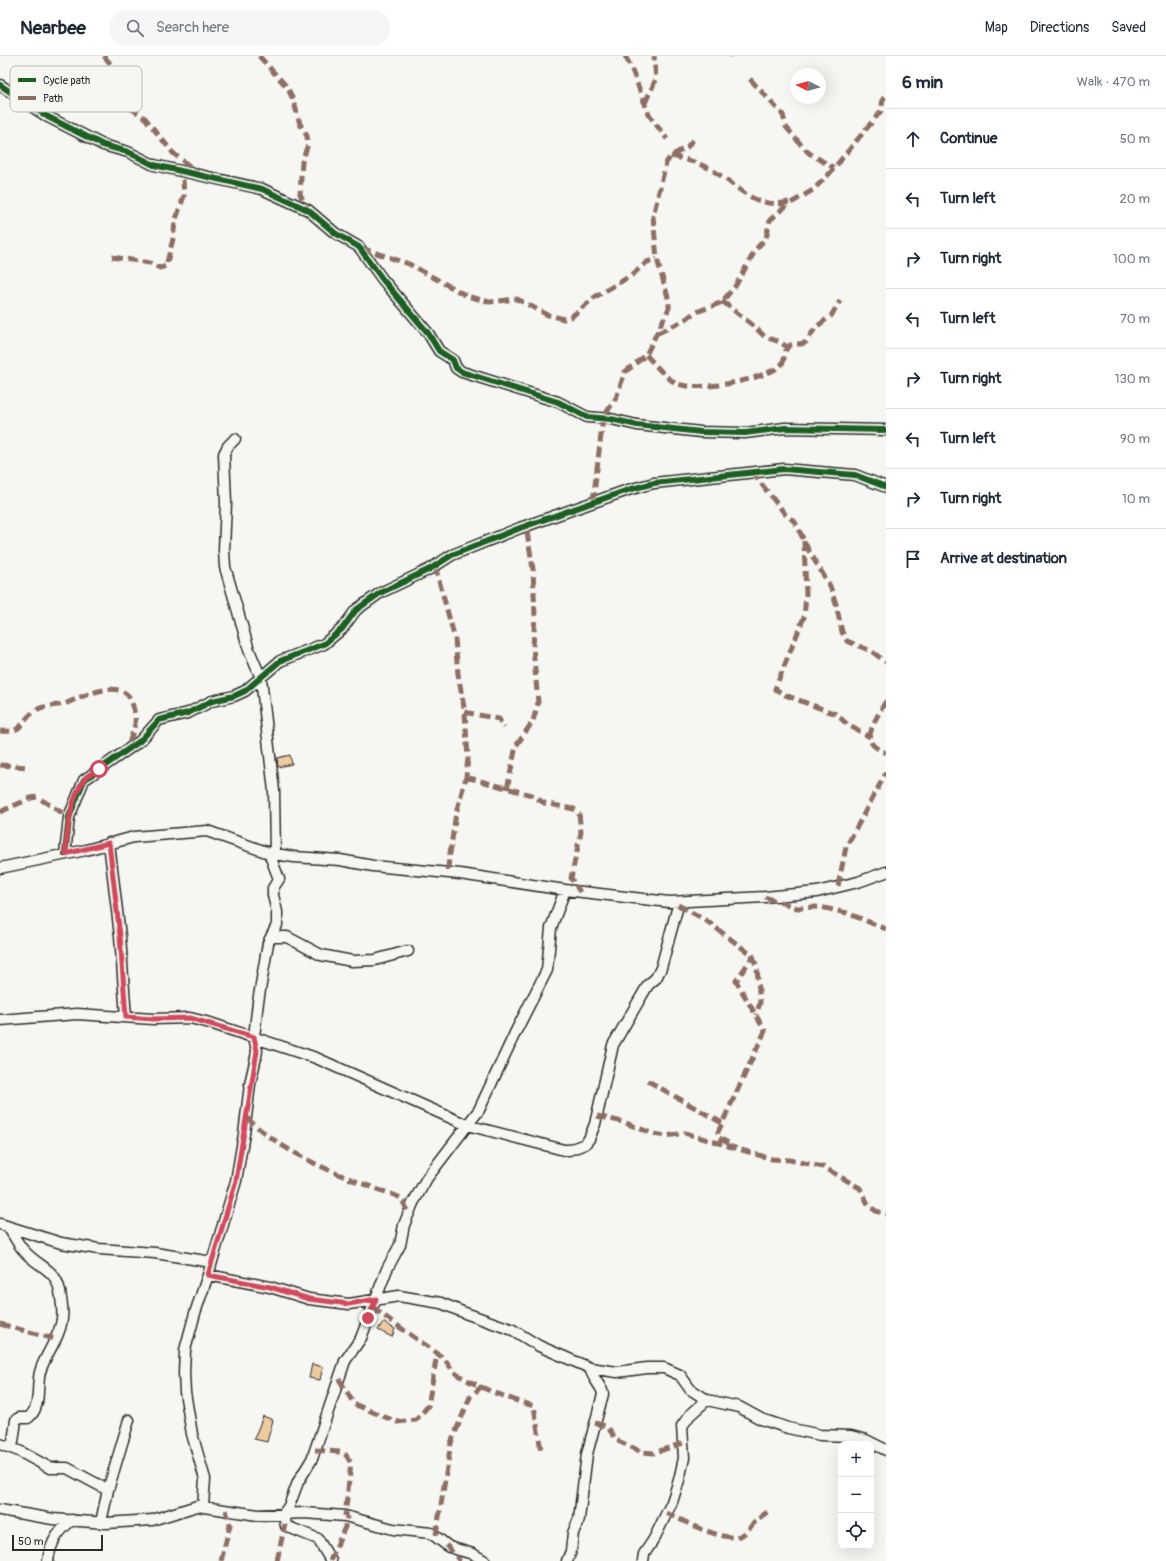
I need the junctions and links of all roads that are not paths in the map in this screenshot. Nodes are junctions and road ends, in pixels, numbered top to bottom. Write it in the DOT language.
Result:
graph roads {
  1 [pos="0,85"];
  2 [pos="10,92"];
  3 [pos="40,112"];
  4 [pos="886,430"];
  5 [pos="235,439"];
  6 [pos="886,476"];
  7 [pos="882,484"];
  8 [pos="261,678"];
  9 [pos="109,843"];
  10 [pos="65,854"];
  11 [pos="272,854"];
  12 [pos="0,868"];
  13 [pos="886,872"];
  14 [pos="565,890"];
  15 [pos="679,902"];
  16 [pos="271,937"];
  17 [pos="408,951"];
  18 [pos="126,1017"];
  19 [pos="0,1020"];
  20 [pos="254,1037"];
  21 [pos="467,1126"];
  22 [pos="4,1225"];
  23 [pos="212,1262"];
  24 [pos="208,1275"];
  25 [pos="376,1299"];
  26 [pos="590,1368"];
  27 [pos="707,1400"];
  28 [pos="129,1420"];
  29 [pos="5,1446"];
  30 [pos="886,1450"];
  31 [pos="108,1490"];
  32 [pos="203,1506"];
  33 [pos="0,1510"];
  34 [pos="284,1513"];
  35 [pos="72,1520"];
  36 [pos="101,1522"];
  37 [pos="48,1561"];
  38 [pos="331,1561"];
  39 [pos="485,1561"];
  40 [pos="567,1561"];
  41 [pos="643,1561"];
  1 -- 2 [label="street"];
  3 -- 4 [label="street"];
  5 -- 8 [label="street"];
  6 -- 7 [label="street"];
  7 -- 8 [label="street"];
  8 -- 10 [label="street"];
  8 -- 11 [label="street"];
  9 -- 10 [label="street"];
  9 -- 11 [label="street"];
  9 -- 18 [label="street"];
  10 -- 12 [label="street"];
  11 -- 14 [label="street"];
  11 -- 16 [label="street"];
  13 -- 15 [label="street"];
  14 -- 15 [label="street"];
  14 -- 21 [label="street"];
  15 -- 21 [label="street"];
  16 -- 17 [label="street"];
  16 -- 20 [label="street"];
  18 -- 19 [label="street"];
  18 -- 20 [label="street"];
  20 -- 21 [label="street"];
  20 -- 23 [label="street"];
  21 -- 25 [label="street"];
  22 -- 23 [label="street"];
  22 -- 29 [label="street"];
  23 -- 24 [label="street"];
  24 -- 25 [label="street"];
  24 -- 32 [label="street"];
  25 -- 26 [label="street"];
  25 -- 34 [label="street"];
  26 -- 27 [label="street"];
  26 -- 40 [label="street"];
  27 -- 30 [label="street"];
  27 -- 41 [label="street"];
  28 -- 31 [label="street"];
  29 -- 31 [label="street"];
  31 -- 36 [label="street"];
  32 -- 34 [label="street"];
  32 -- 36 [label="street"];
  33 -- 35 [label="street"];
  34 -- 38 [label="street"];
  34 -- 39 [label="street"];
  35 -- 36 [label="street"];
  35 -- 37 [label="street"];
}
